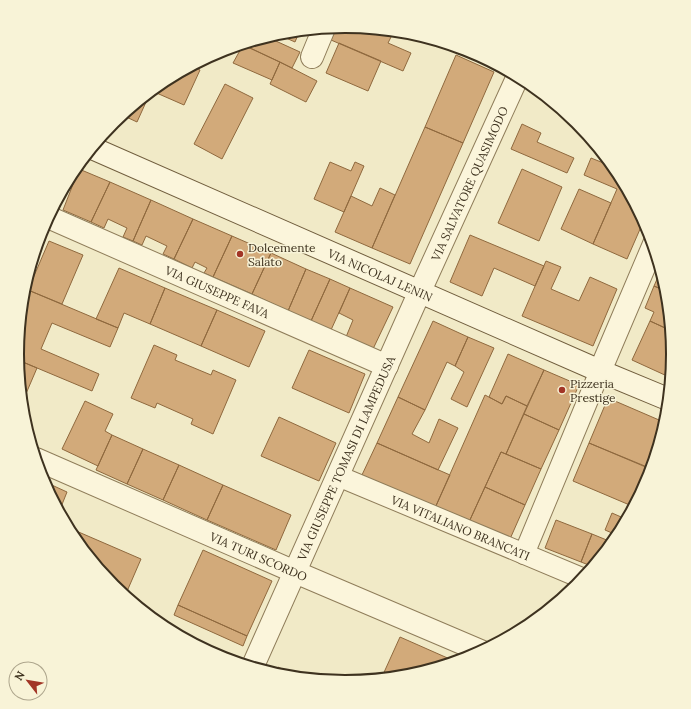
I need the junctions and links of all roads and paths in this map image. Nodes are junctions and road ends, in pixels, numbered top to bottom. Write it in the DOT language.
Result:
graph roads {
  1 [pos="321,34"];
  2 [pos="312,57"];
  3 [pos="515,82"];
  4 [pos="98,150"];
  5 [pos="53,219"];
  6 [pos="650,252"];
  7 [pos="420,291"];
  8 [pos="386,366"];
  9 [pos="600,371"];
  10 [pos="664,397"];
  11 [pos="42,462"];
  12 [pos="338,476"];
  13 [pos="524,554"];
  14 [pos="295,572"];
  15 [pos="578,576"];
  16 [pos="476,649"];
  17 [pos="254,663"];
  1 -- 2 [label="street"];
  3 -- 7 [label="street, VIA SALVATORE QUASIMODO"];
  4 -- 7 [label="street, VIA NICOLAJ LENIN"];
  5 -- 8 [label="street, VIA GIUSEPPE FAVA"];
  6 -- 9 [label="street"];
  7 -- 8 [label="street, VIA GIUSEPPE TOMASI DI LAMPEDUSA"];
  7 -- 9 [label="street, VIA NICOLAJ LENIN"];
  8 -- 12 [label="street, VIA GIUSEPPE TOMASI DI LAMPEDUSA"];
  9 -- 10 [label="street, VIA NICOLAJ LENIN"];
  9 -- 13 [label="street"];
  11 -- 14 [label="street, VIA TURI SCORDO"];
  12 -- 13 [label="street, VIA VITALIANO BRANCATI"];
  12 -- 14 [label="street, VIA GIUSEPPE TOMASI DI LAMPEDUSA"];
  13 -- 15 [label="street, VIA VITALIANO BRANCATI"];
  14 -- 16 [label="street, VIA TURI SCORDO"];
  14 -- 17 [label="street, VIA GIUSEPPE TOMASI DI LAMPEDUSA"];
}
